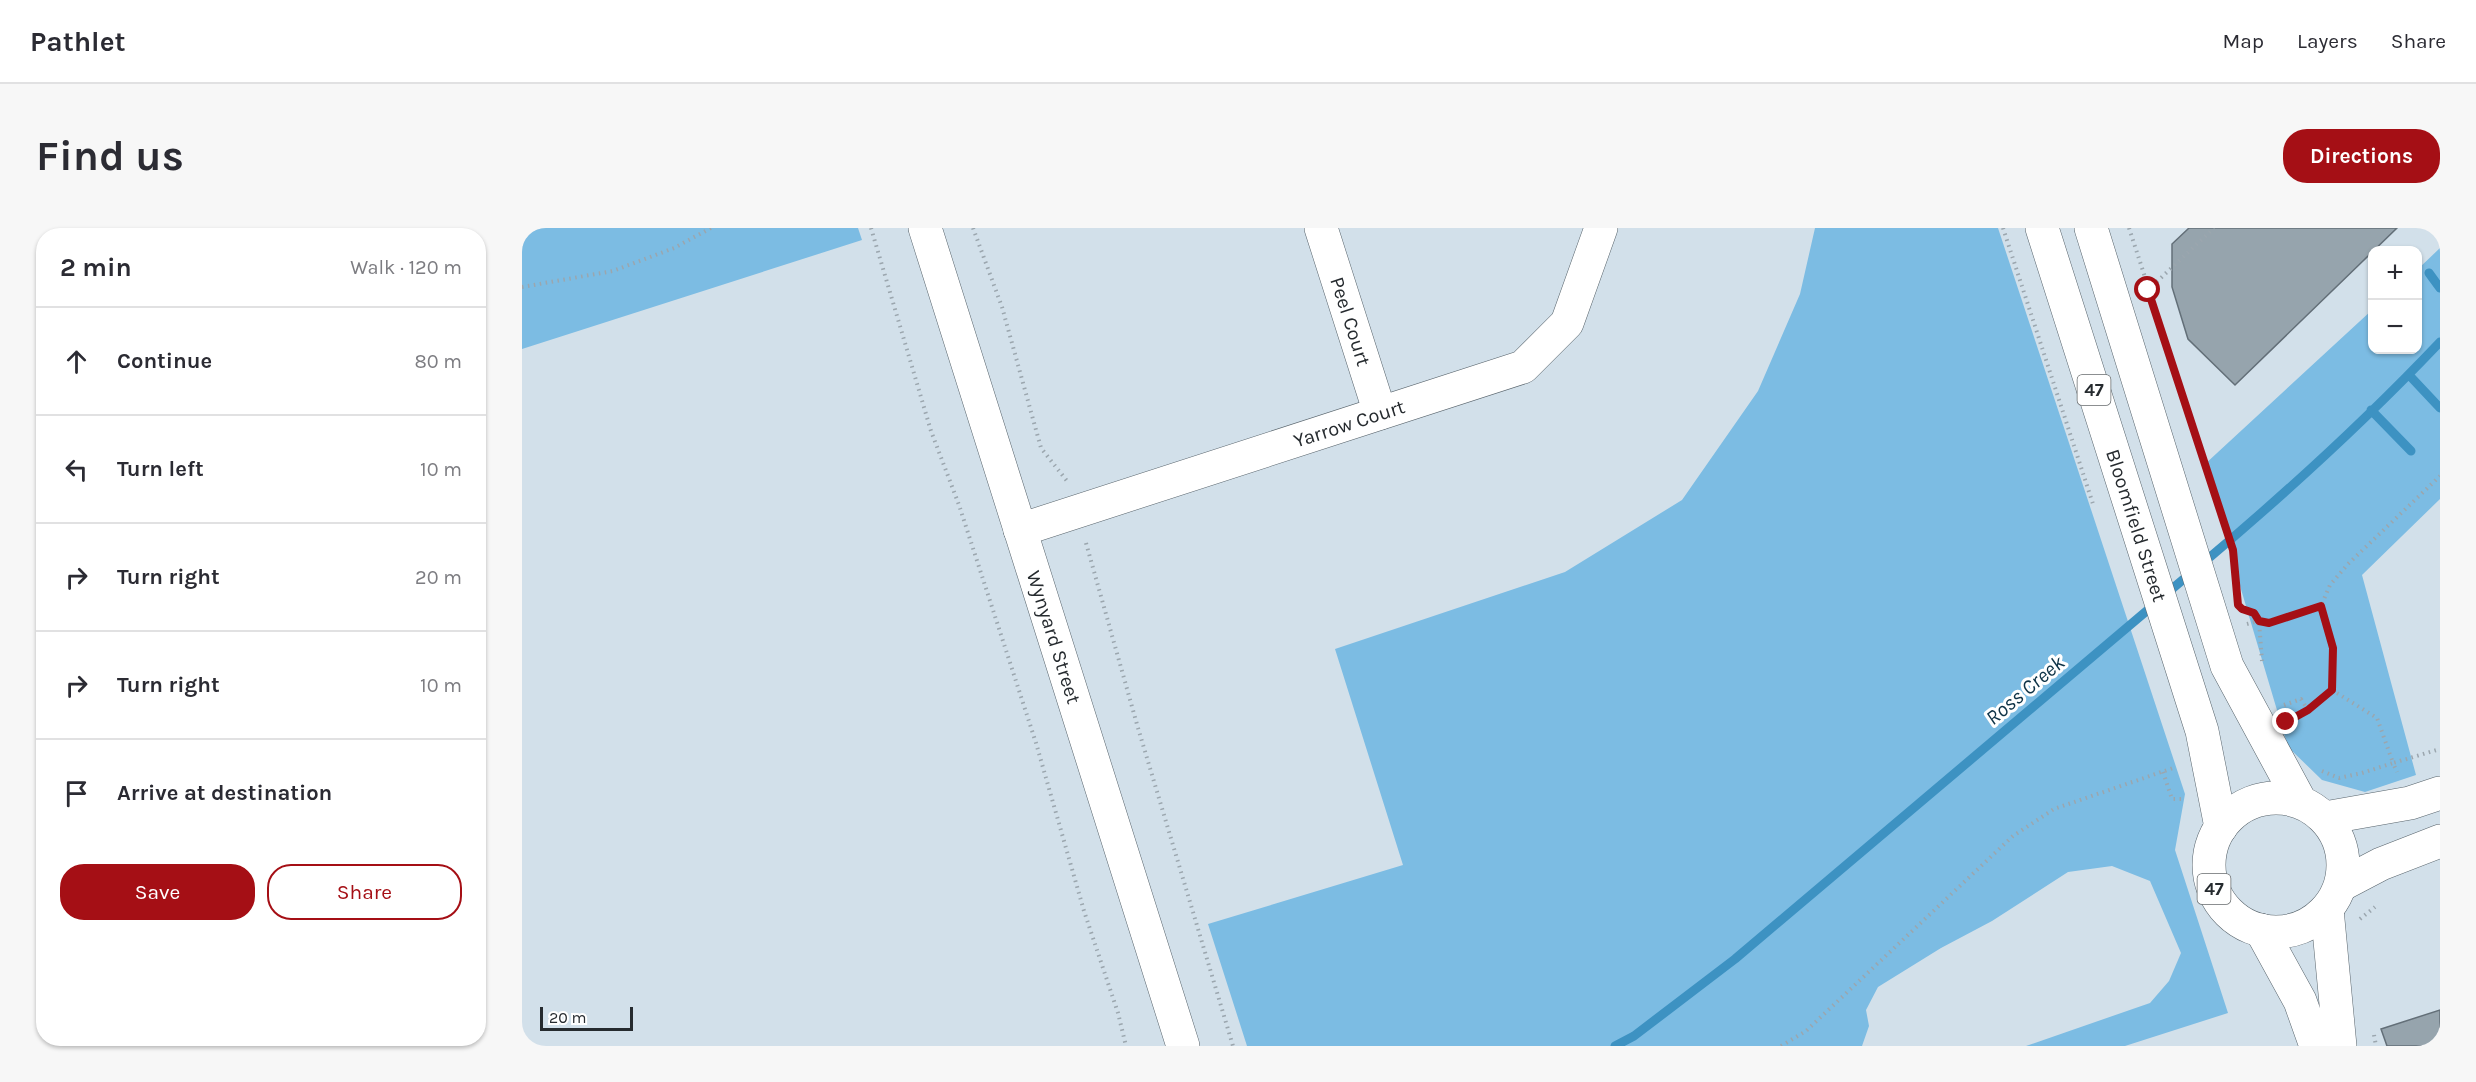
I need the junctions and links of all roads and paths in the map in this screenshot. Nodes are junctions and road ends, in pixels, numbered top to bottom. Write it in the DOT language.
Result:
graph roads {
  1 [pos="711,228"];
  2 [pos="871,228"];
  3 [pos="925,228"];
  4 [pos="973,228"];
  5 [pos="1320,228"];
  6 [pos="1601,228"];
  7 [pos="2003,228"];
  8 [pos="2042,228"];
  9 [pos="2091,228"];
  10 [pos="2129,228"];
  11 [pos="2214,228"];
  12 [pos="522,287"];
  13 [pos="2148,290"];
  14 [pos="1380,413"];
  15 [pos="2440,476"];
  16 [pos="2095,509"];
  17 [pos="1077,512"];
  18 [pos="1020,530"];
  19 [pos="2234,576"];
  20 [pos="2321,606"];
  21 [pos="2223,618"];
  22 [pos="2259,621"];
  23 [pos="2262,663"];
  24 [pos="2332,690"];
  25 [pos="2301,699"];
  26 [pos="2308,710"];
  27 [pos="2286,722"];
  28 [pos="2440,749"];
  29 [pos="2394,762"];
  30 [pos="2173,768"];
  31 [pos="2317,770"];
  32 [pos="2163,772"];
  33 [pos="2425,798"];
  34 [pos="2172,799"];
  35 [pos="2312,810"];
  36 [pos="2221,827"];
  37 [pos="2440,841"];
  38 [pos="2334,897"];
  39 [pos="2377,905"];
  40 [pos="2358,927"];
  41 [pos="2262,930"];
  42 [pos="2371,1023"];
  43 [pos="1126,1046"];
  44 [pos="1183,1046"];
  45 [pos="1233,1046"];
  46 [pos="1780,1046"];
  47 [pos="2316,1046"];
  48 [pos="2340,1046"];
  49 [pos="2376,1046"];
  1 -- 12 [label="path"];
  2 -- 43 [label="path"];
  3 -- 18 [label="main road, Wynyard Street"];
  4 -- 17 [label="path"];
  5 -- 14 [label="main road, Peel Court"];
  6 -- 14 [label="main road, Yarrow Court"];
  7 -- 16 [label="path"];
  8 -- 36 [label="main road, Bloomfield Street / 47"];
  9 -- 21 [label="main road, 47"];
  10 -- 13 [label="path"];
  11 -- 13 [label="path"];
  13 -- 19 [label="path"];
  14 -- 17 [label="main road, Yarrow Court"];
  15 -- 20 [label="path"];
  17 -- 18 [label="main road, Yarrow Court"];
  17 -- 45 [label="path"];
  18 -- 44 [label="main road, Wynyard Street"];
  20 -- 22 [label="path"];
  20 -- 24 [label="path"];
  21 -- 22 [label="path"];
  21 -- 22 [label="path"];
  21 -- 35 [label="main road, 47"];
  22 -- 23 [label="path"];
  24 -- 26 [label="path"];
  24 -- 29 [label="path"];
  25 -- 26 [label="path"];
  26 -- 27 [label="path"];
  28 -- 29 [label="path"];
  29 -- 31 [label="path"];
  29 -- 33 [label="path"];
  30 -- 32 [label="path"];
  32 -- 34 [label="path"];
  32 -- 46 [label="path"];
  33 -- 35 [label="main road, 47"];
  35 -- 36 [label="main road, 47"];
  35 -- 38 [label="main road, 47"];
  36 -- 41 [label="main road, 47"];
  37 -- 38 [label="main road, 47"];
  38 -- 41 [label="main road, 47"];
  38 -- 48 [label="main road"];
  39 -- 40 [label="path"];
  41 -- 47 [label="main road"];
  42 -- 49 [label="path"];
}
